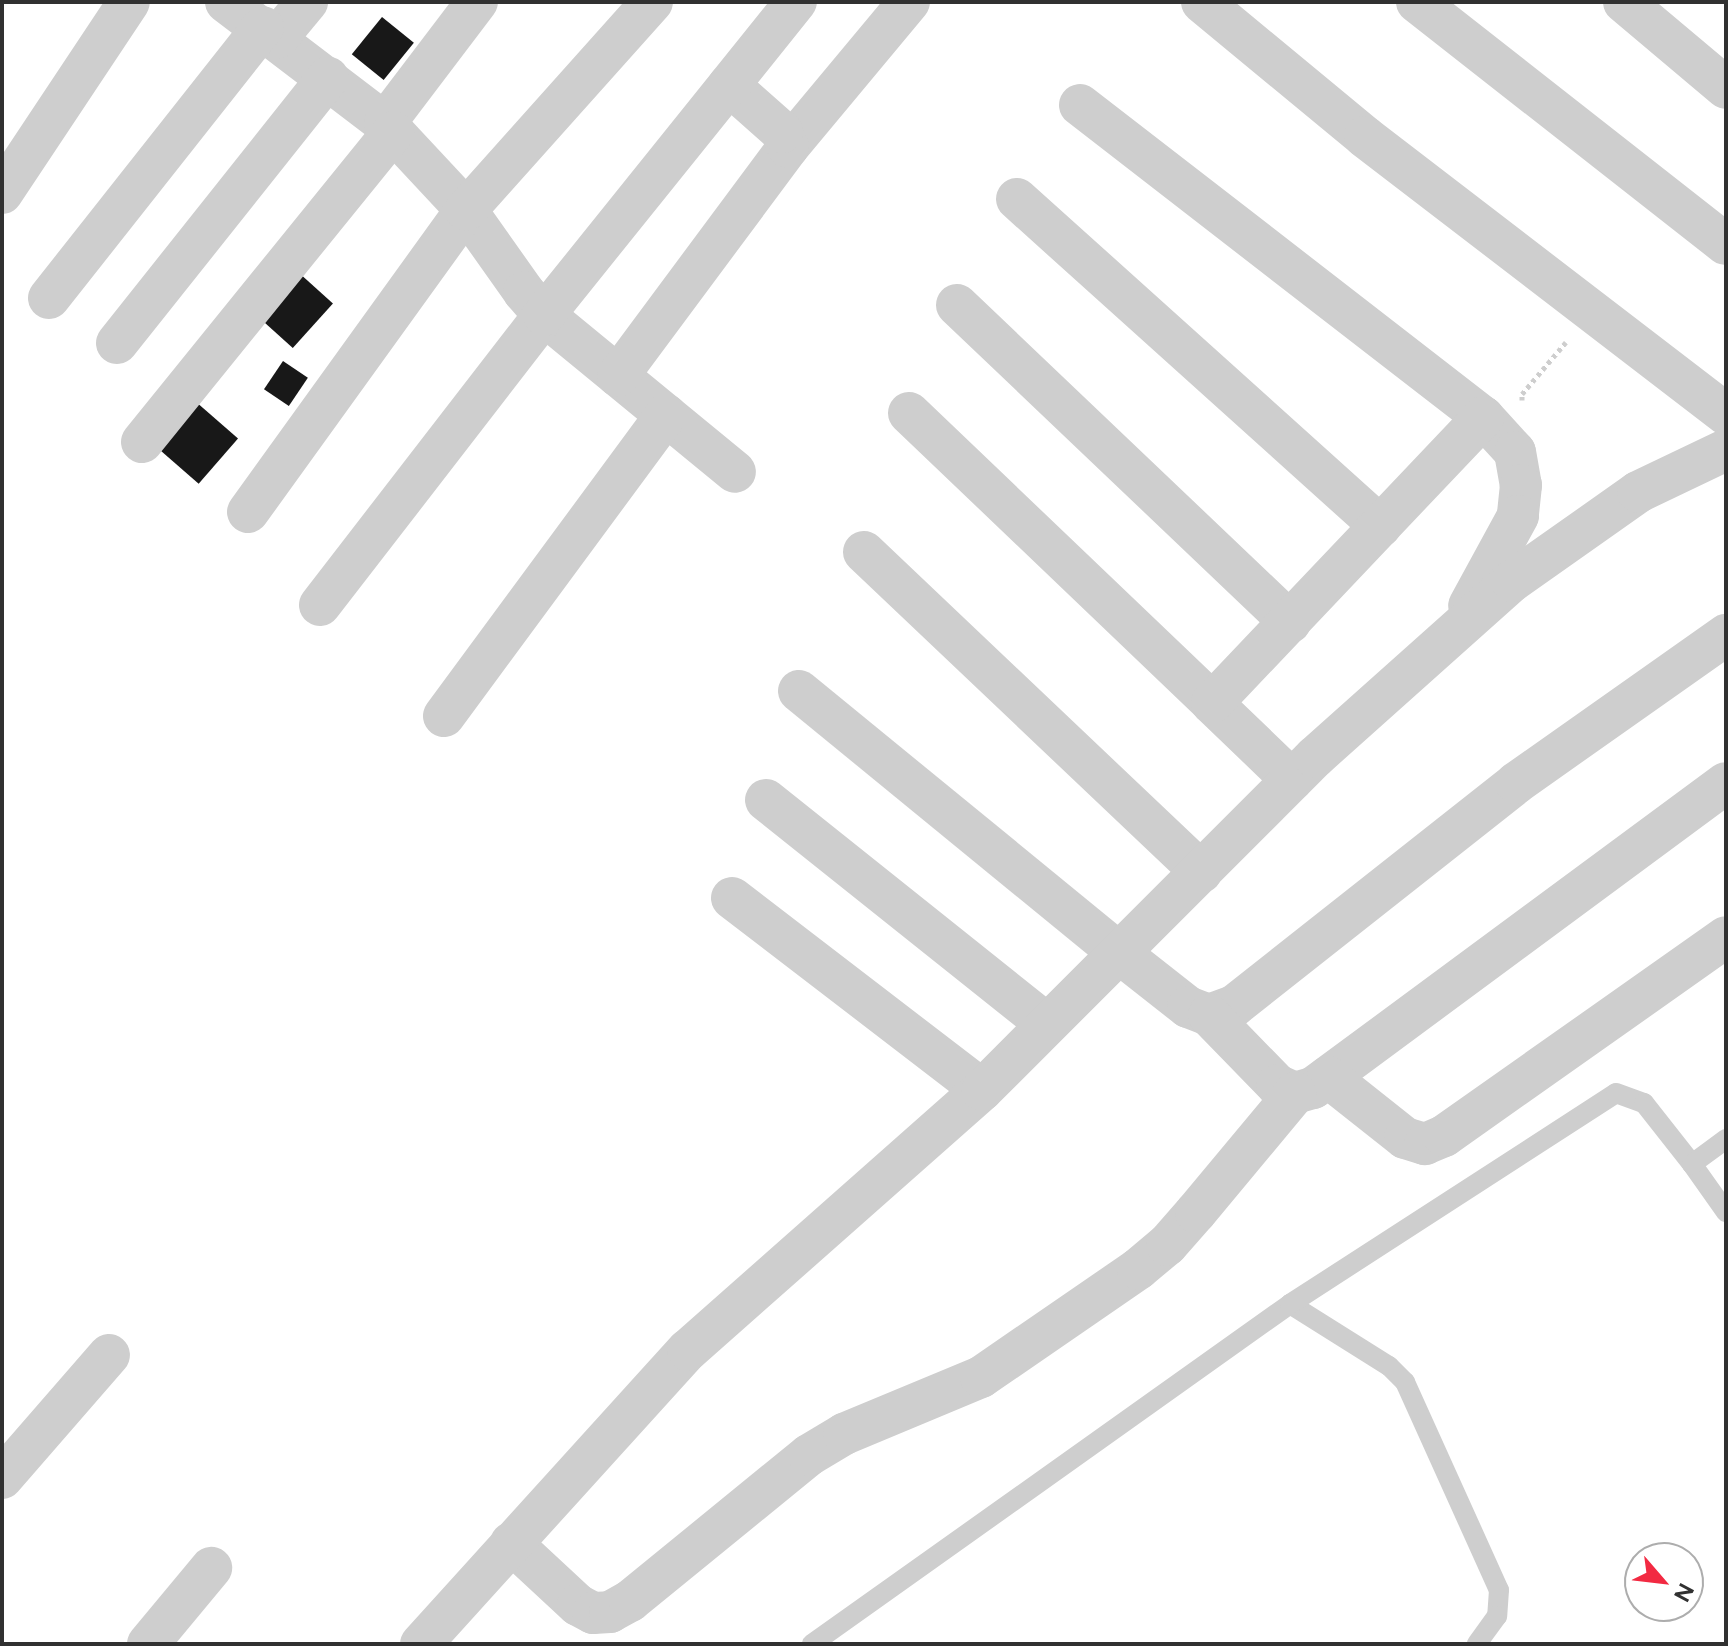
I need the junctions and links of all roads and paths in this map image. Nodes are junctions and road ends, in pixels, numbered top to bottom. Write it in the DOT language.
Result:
graph roads {
  1 [pos="129,2"];
  2 [pos="226,2"];
  3 [pos="307,2"];
  4 [pos="477,2"];
  5 [pos="652,2"];
  6 [pos="796,2"];
  7 [pos="909,2"];
  8 [pos="1202,2"];
  9 [pos="1417,2"];
  10 [pos="1624,2"];
  11 [pos="270,33"];
  12 [pos="328,78"];
  13 [pos="729,85"];
  14 [pos="1726,88"];
  15 [pos="1080,105"];
  16 [pos="389,127"];
  17 [pos="788,147"];
  18 [pos="2,193"];
  19 [pos="1017,199"];
  20 [pos="466,210"];
  21 [pos="1726,244"];
  22 [pos="49,298"];
  23 [pos="957,305"];
  24 [pos="1593,310"];
  25 [pos="544,315"];
  26 [pos="117,343"];
  27 [pos="618,376"];
  28 [pos="909,413"];
  29 [pos="1726,414"];
  30 [pos="666,415"];
  31 [pos="1483,417"];
  32 [pos="142,442"];
  33 [pos="1726,450"];
  34 [pos="1517,462"];
  35 [pos="735,472"];
  36 [pos="248,512"];
  37 [pos="1380,526"];
  38 [pos="864,552"];
  39 [pos="320,605"];
  40 [pos="1290,622"];
  41 [pos="1455,631"];
  42 [pos="1726,635"];
  43 [pos="799,691"];
  44 [pos="1212,703"];
  45 [pos="444,716"];
  46 [pos="1292,780"];
  47 [pos="1726,783"];
  48 [pos="766,800"];
  49 [pos="1201,872"];
  50 [pos="732,898"];
  51 [pos="1726,937"];
  52 [pos="1118,952"];
  53 [pos="1209,1015"];
  54 [pos="1047,1024"];
  55 [pos="1312,1085"];
  56 [pos="982,1090"];
  57 [pos="1726,1139"];
  58 [pos="1692,1164"];
  59 [pos="1726,1212"];
  60 [pos="1290,1304"];
  61 [pos="109,1355"];
  62 [pos="2,1478"];
  63 [pos="511,1543"];
  64 [pos="211,1568"];
  65 [pos="148,1644"];
  66 [pos="421,1644"];
  67 [pos="812,1644"];
  68 [pos="1477,1644"];
  1 -- 18 [label="street"];
  2 -- 11 [label="street"];
  3 -- 11 [label="street"];
  4 -- 16 [label="street"];
  5 -- 20 [label="street"];
  6 -- 13 [label="street"];
  7 -- 17 [label="street"];
  8 -- 24 [label="street"];
  9 -- 21 [label="street"];
  10 -- 14 [label="street"];
  11 -- 12 [label="street"];
  11 -- 22 [label="street"];
  12 -- 16 [label="street"];
  12 -- 26 [label="street"];
  13 -- 17 [label="street"];
  13 -- 25 [label="street"];
  15 -- 31 [label="street"];
  16 -- 20 [label="street"];
  16 -- 32 [label="street"];
  17 -- 27 [label="street"];
  19 -- 37 [label="street"];
  20 -- 25 [label="street"];
  20 -- 36 [label="street"];
  23 -- 40 [label="street"];
  24 -- 29 [label="street"];
  24 -- 34 [label="path"];
  25 -- 27 [label="street"];
  25 -- 39 [label="street"];
  27 -- 30 [label="street"];
  28 -- 44 [label="street"];
  30 -- 35 [label="street"];
  30 -- 45 [label="street"];
  31 -- 34 [label="street"];
  31 -- 37 [label="street"];
  33 -- 41 [label="street"];
  34 -- 41 [label="street"];
  37 -- 40 [label="street"];
  38 -- 49 [label="street"];
  40 -- 44 [label="street"];
  41 -- 46 [label="street"];
  42 -- 53 [label="street"];
  43 -- 52 [label="street"];
  44 -- 46 [label="street"];
  46 -- 49 [label="street"];
  47 -- 55 [label="street"];
  48 -- 54 [label="street"];
  49 -- 52 [label="street"];
  50 -- 56 [label="street"];
  51 -- 55 [label="street"];
  52 -- 53 [label="street"];
  52 -- 54 [label="street"];
  53 -- 55 [label="street"];
  54 -- 56 [label="street"];
  55 -- 63 [label="street"];
  56 -- 63 [label="street"];
  57 -- 58 [label="lane"];
  58 -- 59 [label="lane"];
  58 -- 60 [label="lane"];
  60 -- 67 [label="lane"];
  60 -- 68 [label="lane"];
  61 -- 62 [label="street"];
  63 -- 66 [label="street"];
  64 -- 65 [label="street"];
}
